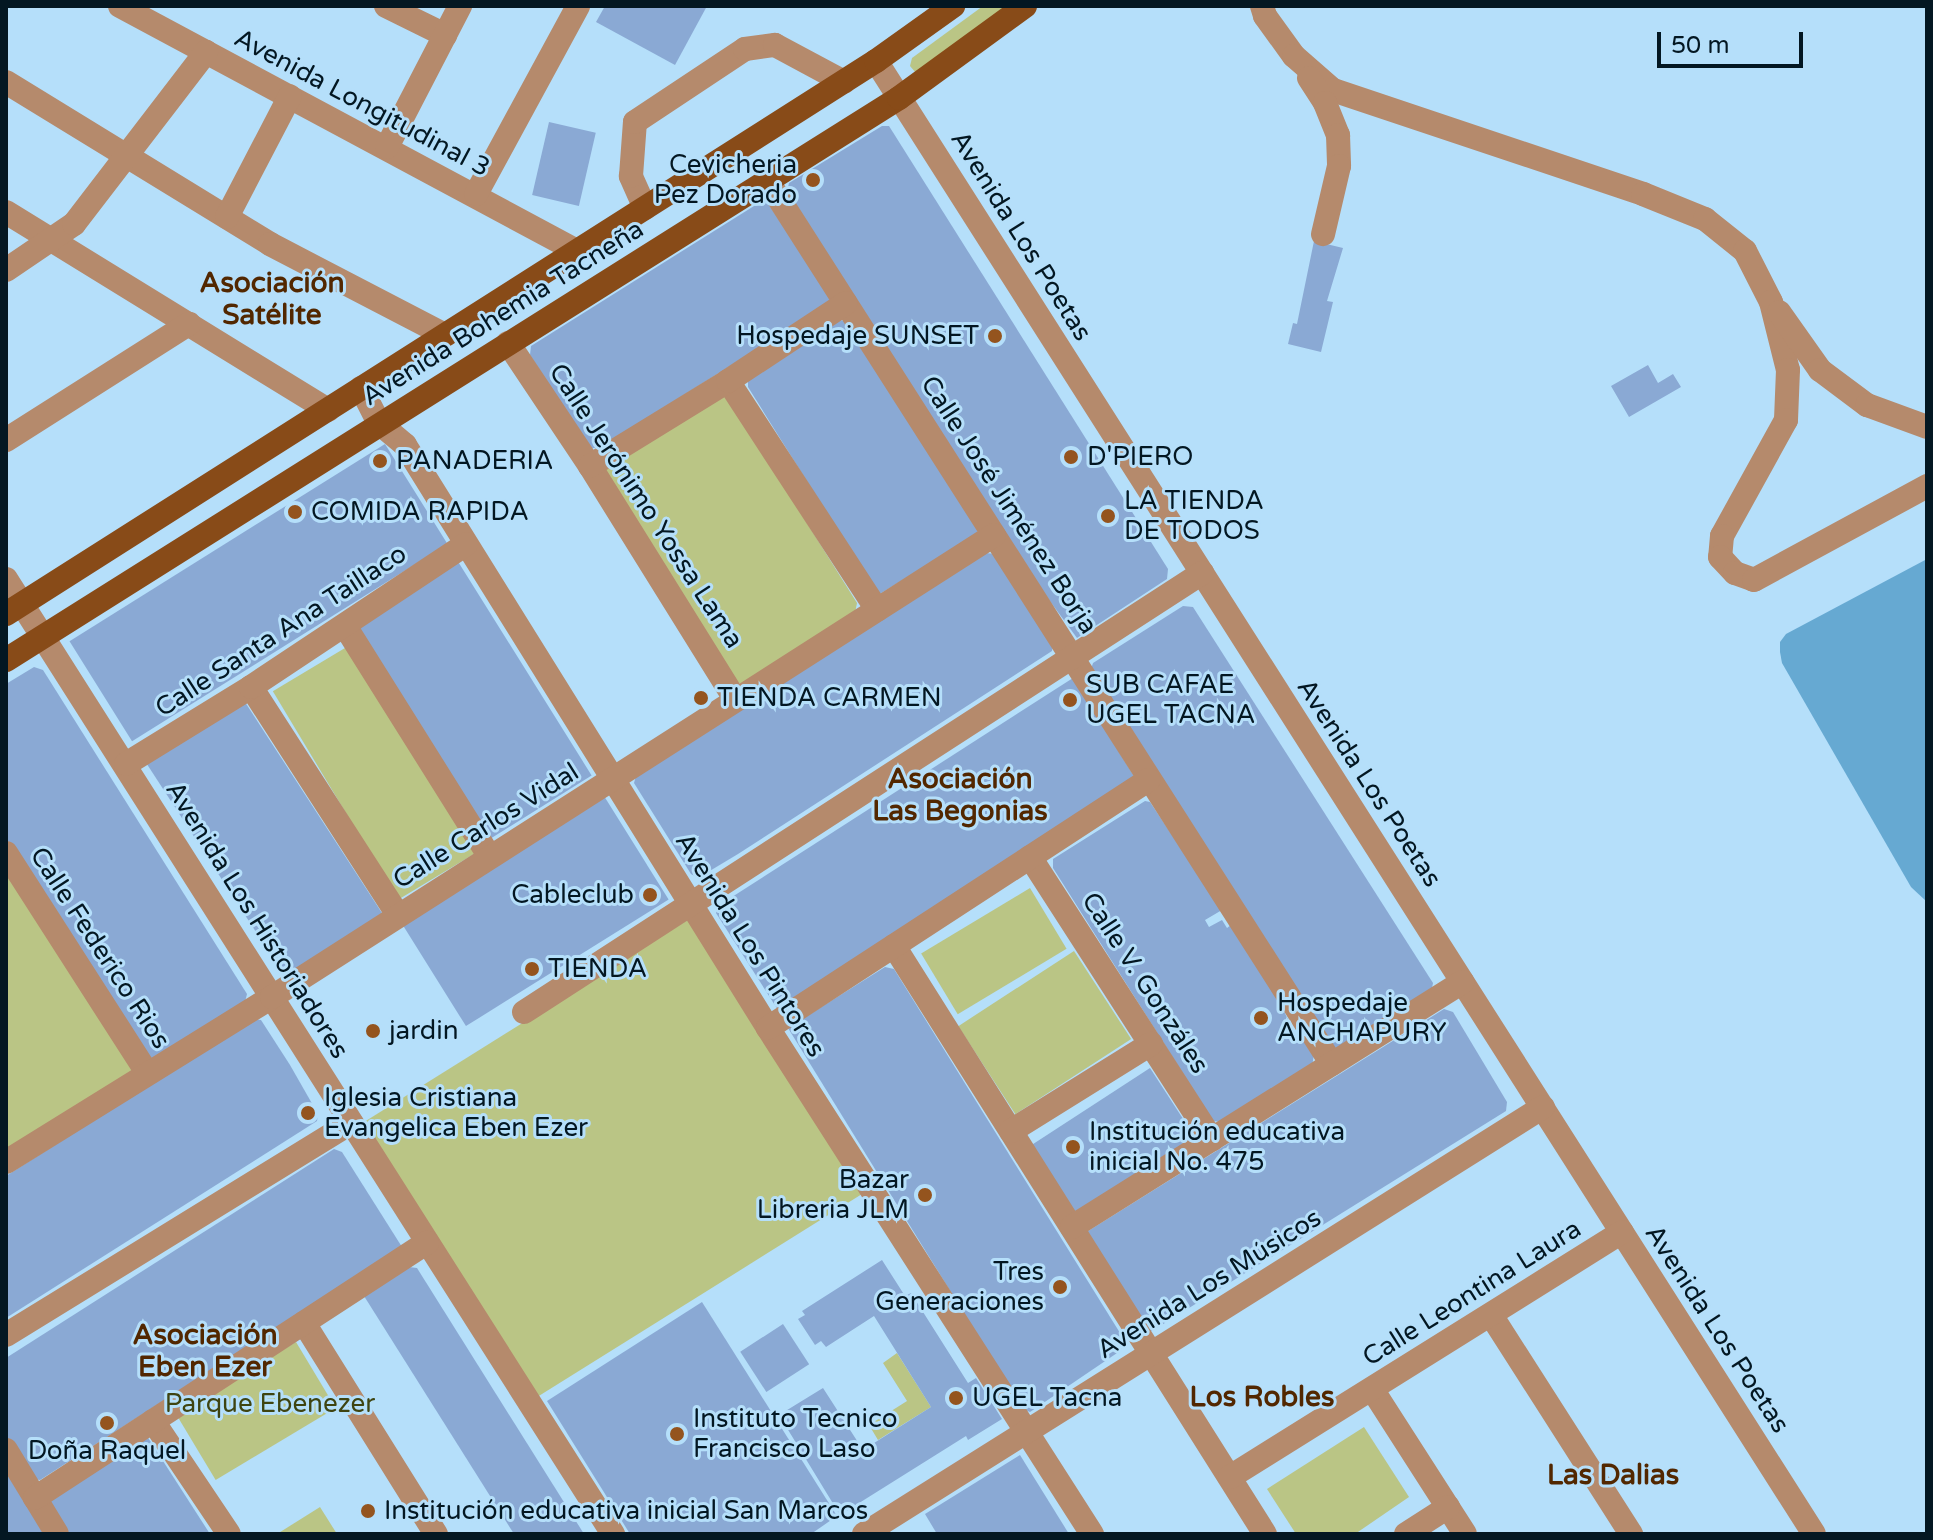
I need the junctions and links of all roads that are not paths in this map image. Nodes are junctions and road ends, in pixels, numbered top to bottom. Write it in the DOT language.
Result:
graph roads {
  1 [pos="386,6"];
  2 [pos="460,6"];
  3 [pos="578,6"];
  4 [pos="953,6"];
  5 [pos="1025,6"];
  6 [pos="1262,6"];
  7 [pos="124,7"];
  8 [pos="445,35"];
  9 [pos="206,52"];
  10 [pos="1294,56"];
  11 [pos="876,61"];
  12 [pos="6,82"];
  13 [pos="844,82"];
  14 [pos="290,96"];
  15 [pos="899,98"];
  16 [pos="387,147"];
  17 [pos="126,159"];
  18 [pos="767,180"];
  19 [pos="476,194"];
  20 [pos="645,208"];
  21 [pos="6,212"];
  22 [pos="227,217"];
  23 [pos="1323,234"];
  24 [pos="53,240"];
  25 [pos="577,251"];
  26 [pos="6,270"];
  27 [pos="1771,302"];
  28 [pos="846,303"];
  29 [pos="189,324"];
  30 [pos="445,335"];
  31 [pos="508,343"];
  32 [pos="728,381"];
  33 [pos="361,388"];
  34 [pos="328,410"];
  35 [pos="379,423"];
  36 [pos="1927,427"];
  37 [pos="6,440"];
  38 [pos="590,466"];
  39 [pos="1927,486"];
  40 [pos="994,535"];
  41 [pos="466,544"];
  42 [pos="1202,573"];
  43 [pos="6,579"];
  44 [pos="14,609"];
  45 [pos="877,610"];
  46 [pos="345,626"];
  47 [pos="44,636"];
  48 [pos="1074,658"];
  49 [pos="6,660"];
  50 [pos="251,687"];
  51 [pos="735,699"];
  52 [pos="126,764"];
  53 [pos="613,778"];
  54 [pos="1148,780"];
  55 [pos="6,853"];
  56 [pos="489,856"];
  57 [pos="1030,857"];
  58 [pos="692,905"];
  59 [pos="398,915"];
  60 [pos="894,946"];
  61 [pos="1462,982"];
  62 [pos="272,997"];
  63 [pos="524,1012"];
  64 [pos="768,1028"];
  65 [pos="1151,1044"];
  66 [pos="1332,1064"];
  67 [pos="147,1073"];
  68 [pos="1543,1107"];
  69 [pos="351,1123"];
  70 [pos="1011,1131"];
  71 [pos="1212,1139"];
  72 [pos="6,1162"];
  73 [pos="1072,1227"];
  74 [pos="1622,1232"];
  75 [pos="427,1242"];
  76 [pos="1491,1315"];
  77 [pos="304,1323"];
  78 [pos="6,1335"];
  79 [pos="1152,1354"];
  80 [pos="1372,1389"];
  81 [pos="153,1421"];
  82 [pos="1027,1431"];
  83 [pos="6,1450"];
  84 [pos="1230,1477"];
  85 [pos="35,1498"];
  86 [pos="1448,1507"];
  87 [pos="57,1534"];
  88 [pos="229,1534"];
  89 [pos="436,1534"];
  90 [pos="613,1534"];
  91 [pos="864,1534"];
  92 [pos="1092,1534"];
  93 [pos="1265,1534"];
  94 [pos="1406,1534"];
  95 [pos="1465,1534"];
  96 [pos="1631,1534"];
  97 [pos="1814,1534"];
  1 -- 8 [label="street"];
  2 -- 8 [label="street"];
  3 -- 19 [label="street"];
  4 -- 11 [label="main road, Avenida Bohemia Tacneña"];
  5 -- 15 [label="main road, Avenida Bohemia Tacneña"];
  6 -- 10 [label="street"];
  7 -- 9 [label="street, Avenida Longitudinal 3"];
  8 -- 16 [label="street"];
  9 -- 14 [label="street, Avenida Longitudinal 3"];
  9 -- 17 [label="street"];
  10 -- 23 [label="street"];
  10 -- 27 [label="street"];
  11 -- 13 [label="main road, Avenida Bohemia Tacneña"];
  11 -- 15 [label="street, Avenida Los Poetas"];
  12 -- 17 [label="street"];
  13 -- 20 [label="main road, Avenida Bohemia Tacneña"];
  13 -- 20 [label="street"];
  14 -- 16 [label="street, Avenida Longitudinal 3"];
  14 -- 22 [label="street"];
  15 -- 18 [label="main road, Avenida Bohemia Tacneña"];
  15 -- 42 [label="street, Avenida Los Poetas"];
  16 -- 19 [label="street, Avenida Longitudinal 3"];
  17 -- 22 [label="street"];
  17 -- 24 [label="street"];
  18 -- 28 [label="street, Calle José Jiménez Borja"];
  18 -- 31 [label="main road, Avenida Bohemia Tacneña"];
  19 -- 25 [label="street, Avenida Longitudinal 3"];
  20 -- 25 [label="main road, Avenida Bohemia Tacneña"];
  21 -- 24 [label="street"];
  22 -- 30 [label="street"];
  24 -- 26 [label="street"];
  24 -- 29 [label="street"];
  25 -- 30 [label="main road, Avenida Bohemia Tacneña"];
  27 -- 36 [label="street"];
  27 -- 39 [label="street"];
  28 -- 32 [label="street"];
  28 -- 40 [label="street, Calle José Jiménez Borja"];
  29 -- 34 [label="street"];
  29 -- 37 [label="street"];
  30 -- 33 [label="main road, Avenida Bohemia Tacneña"];
  31 -- 35 [label="main road, Avenida Bohemia Tacneña"];
  31 -- 38 [label="street, Calle Jerónimo Yossa Lama"];
  32 -- 38 [label="street"];
  32 -- 45 [label="street"];
  33 -- 34 [label="main road, Avenida Bohemia Tacneña"];
  33 -- 35 [label="street, Avenida Los Pintores"];
  34 -- 44 [label="main road, Avenida Bohemia Tacneña"];
  35 -- 41 [label="street, Avenida Los Pintores"];
  35 -- 47 [label="main road, Avenida Bohemia Tacneña"];
  38 -- 51 [label="street, Calle Jerónimo Yossa Lama"];
  40 -- 45 [label="street, Calle Carlos Vidal"];
  40 -- 48 [label="street, Calle José Jiménez Borja"];
  41 -- 46 [label="street, Calle Santa Ana Taillaco"];
  41 -- 53 [label="street, Avenida Los Pintores"];
  42 -- 48 [label="street"];
  42 -- 61 [label="street, Avenida Los Poetas"];
  43 -- 44 [label="street, Avenida Los Historiadores"];
  44 -- 47 [label="street, Avenida Los Historiadores"];
  45 -- 51 [label="street, Calle Carlos Vidal"];
  46 -- 50 [label="street, Calle Santa Ana Taillaco"];
  46 -- 56 [label="street"];
  47 -- 49 [label="main road, Avenida Bohemia Tacneña"];
  47 -- 52 [label="street, Avenida Los Historiadores"];
  48 -- 54 [label="street, Calle José Jiménez Borja"];
  48 -- 58 [label="street"];
  50 -- 52 [label="street, Calle Santa Ana Taillaco"];
  50 -- 59 [label="street"];
  51 -- 53 [label="street, Calle Carlos Vidal"];
  52 -- 62 [label="street, Avenida Los Historiadores"];
  53 -- 56 [label="street, Calle Carlos Vidal"];
  53 -- 58 [label="street, Avenida Los Pintores"];
  54 -- 57 [label="street"];
  54 -- 66 [label="street, Calle José Jiménez Borja"];
  55 -- 67 [label="street, Calle Federico Rios"];
  56 -- 59 [label="street, Calle Carlos Vidal"];
  57 -- 60 [label="street"];
  57 -- 65 [label="street, Calle V. Gonzáles"];
  58 -- 63 [label="street"];
  58 -- 64 [label="street, Avenida Los Pintores"];
  59 -- 62 [label="street, Calle Carlos Vidal"];
  60 -- 64 [label="street"];
  60 -- 70 [label="street"];
  61 -- 66 [label="street"];
  61 -- 68 [label="street, Avenida Los Poetas"];
  62 -- 67 [label="street, Calle Carlos Vidal"];
  62 -- 69 [label="street, Avenida Los Historiadores"];
  64 -- 82 [label="street, Avenida Los Pintores"];
  65 -- 70 [label="street"];
  65 -- 71 [label="street, Calle V. Gonzáles"];
  66 -- 71 [label="street"];
  67 -- 72 [label="street, Calle Carlos Vidal"];
  68 -- 74 [label="street, Avenida Los Poetas"];
  68 -- 79 [label="street, Avenida Los Músicos"];
  69 -- 75 [label="street, Avenida Los Historiadores"];
  69 -- 78 [label="street"];
  70 -- 73 [label="street"];
  71 -- 73 [label="street"];
  73 -- 79 [label="street"];
  74 -- 76 [label="street, Calle Leontina Laura"];
  74 -- 97 [label="street, Avenida Los Poetas"];
  75 -- 77 [label="street"];
  75 -- 90 [label="street, Avenida Los Historiadores"];
  76 -- 80 [label="street, Calle Leontina Laura"];
  76 -- 96 [label="street"];
  77 -- 81 [label="street"];
  77 -- 89 [label="street"];
  79 -- 82 [label="street, Avenida Los Músicos"];
  79 -- 84 [label="street"];
  80 -- 84 [label="street, Calle Leontina Laura"];
  80 -- 86 [label="street"];
  81 -- 85 [label="street"];
  81 -- 88 [label="street"];
  82 -- 91 [label="street, Avenida Los Músicos"];
  82 -- 92 [label="street, Avenida Los Pintores"];
  83 -- 85 [label="street"];
  84 -- 93 [label="street"];
  85 -- 87 [label="street"];
  86 -- 94 [label="street"];
  86 -- 95 [label="street"];
}
